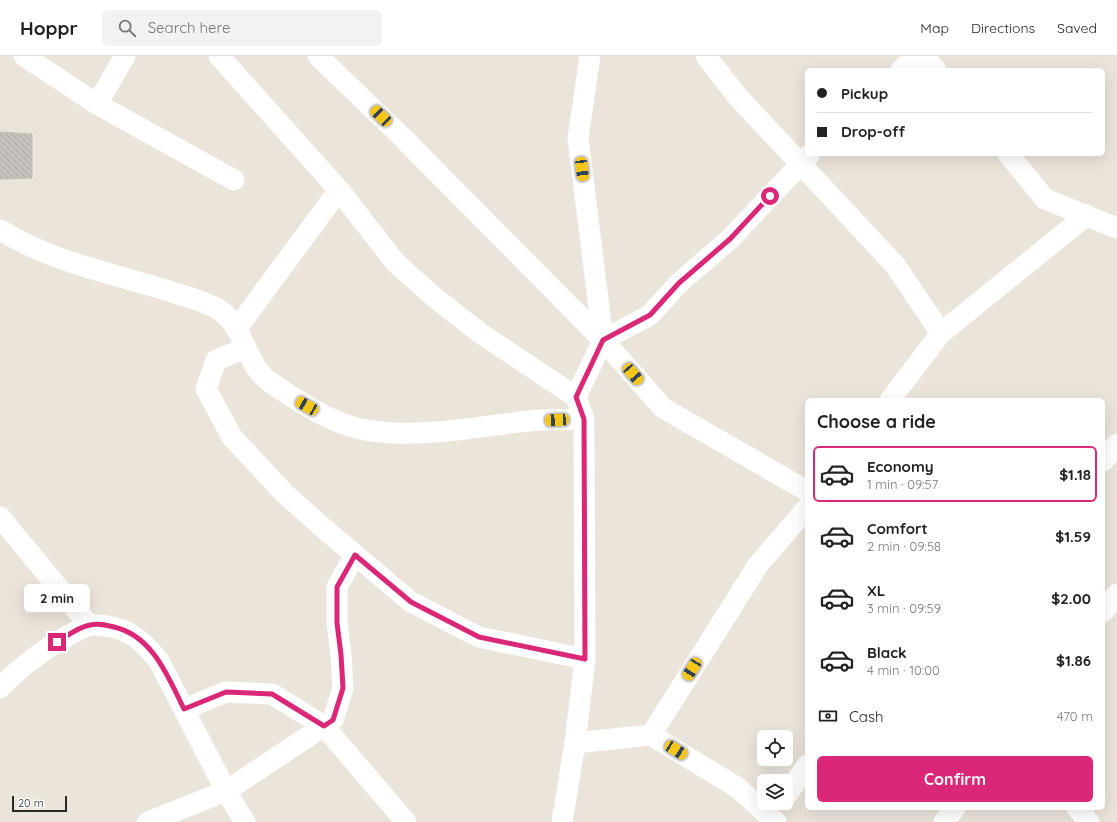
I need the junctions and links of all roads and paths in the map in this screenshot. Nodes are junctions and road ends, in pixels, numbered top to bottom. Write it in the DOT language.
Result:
graph roads {
  1 [pos="24,56"];
  2 [pos="125,56"];
  3 [pos="219,56"];
  4 [pos="318,56"];
  5 [pos="590,56"];
  6 [pos="706,56"];
  7 [pos="917,56"];
  8 [pos="924,56"];
  9 [pos="903,68"];
  10 [pos="934,68"];
  11 [pos="97,104"];
  12 [pos="1010,156"];
  13 [pos="805,159"];
  14 [pos="234,180"];
  15 [pos="339,190"];
  16 [pos="1087,215"];
  17 [pos="1117,228"];
  18 [pos="0,230"];
  19 [pos="237,328"];
  20 [pos="941,333"];
  21 [pos="603,340"];
  22 [pos="246,348"];
  23 [pos="576,397"];
  24 [pos="892,398"];
  25 [pos="584,419"];
  26 [pos="1117,444"];
  27 [pos="1105,459"];
  28 [pos="805,490"];
  29 [pos="805,510"];
  30 [pos="0,517"];
  31 [pos="355,555"];
  32 [pos="1117,594"];
  33 [pos="1105,609"];
  34 [pos="89,625"];
  35 [pos="585,659"];
  36 [pos="0,688"];
  37 [pos="184,709"];
  38 [pos="324,726"];
  39 [pos="651,735"];
  40 [pos="574,743"];
  41 [pos="805,768"];
  42 [pos="793,786"];
  43 [pos="226,790"];
  44 [pos="953,810"];
  45 [pos="1079,810"];
  46 [pos="776,814"];
  47 [pos="148,822"];
  48 [pos="245,822"];
  49 [pos="406,822"];
  50 [pos="562,822"];
  51 [pos="944,822"];
  52 [pos="1089,822"];
  1 -- 11 [label="street"];
  2 -- 11 [label="street"];
  3 -- 15 [label="street"];
  4 -- 21 [label="street"];
  5 -- 21 [label="street"];
  6 -- 13 [label="street"];
  7 -- 9 [label="street"];
  8 -- 10 [label="street"];
  11 -- 14 [label="street"];
  12 -- 16 [label="street"];
  13 -- 20 [label="street"];
  13 -- 21 [label="street"];
  15 -- 19 [label="street"];
  15 -- 23 [label="street"];
  16 -- 17 [label="street"];
  16 -- 20 [label="street"];
  18 -- 19 [label="street"];
  19 -- 22 [label="street"];
  20 -- 24 [label="street"];
  21 -- 23 [label="street"];
  21 -- 28 [label="street"];
  22 -- 25 [label="street"];
  22 -- 31 [label="street"];
  23 -- 25 [label="street"];
  25 -- 35 [label="street"];
  26 -- 27 [label="street"];
  29 -- 39 [label="street"];
  30 -- 34 [label="street"];
  31 -- 35 [label="street"];
  31 -- 38 [label="street"];
  32 -- 33 [label="street"];
  34 -- 36 [label="street"];
  34 -- 37 [label="street"];
  35 -- 40 [label="street"];
  37 -- 38 [label="street"];
  37 -- 43 [label="street"];
  38 -- 43 [label="street"];
  38 -- 49 [label="street"];
  39 -- 40 [label="street"];
  39 -- 46 [label="street"];
  40 -- 50 [label="street"];
  41 -- 42 [label="street"];
  43 -- 47 [label="street"];
  43 -- 48 [label="street"];
  44 -- 51 [label="street"];
  45 -- 52 [label="street"];
}
